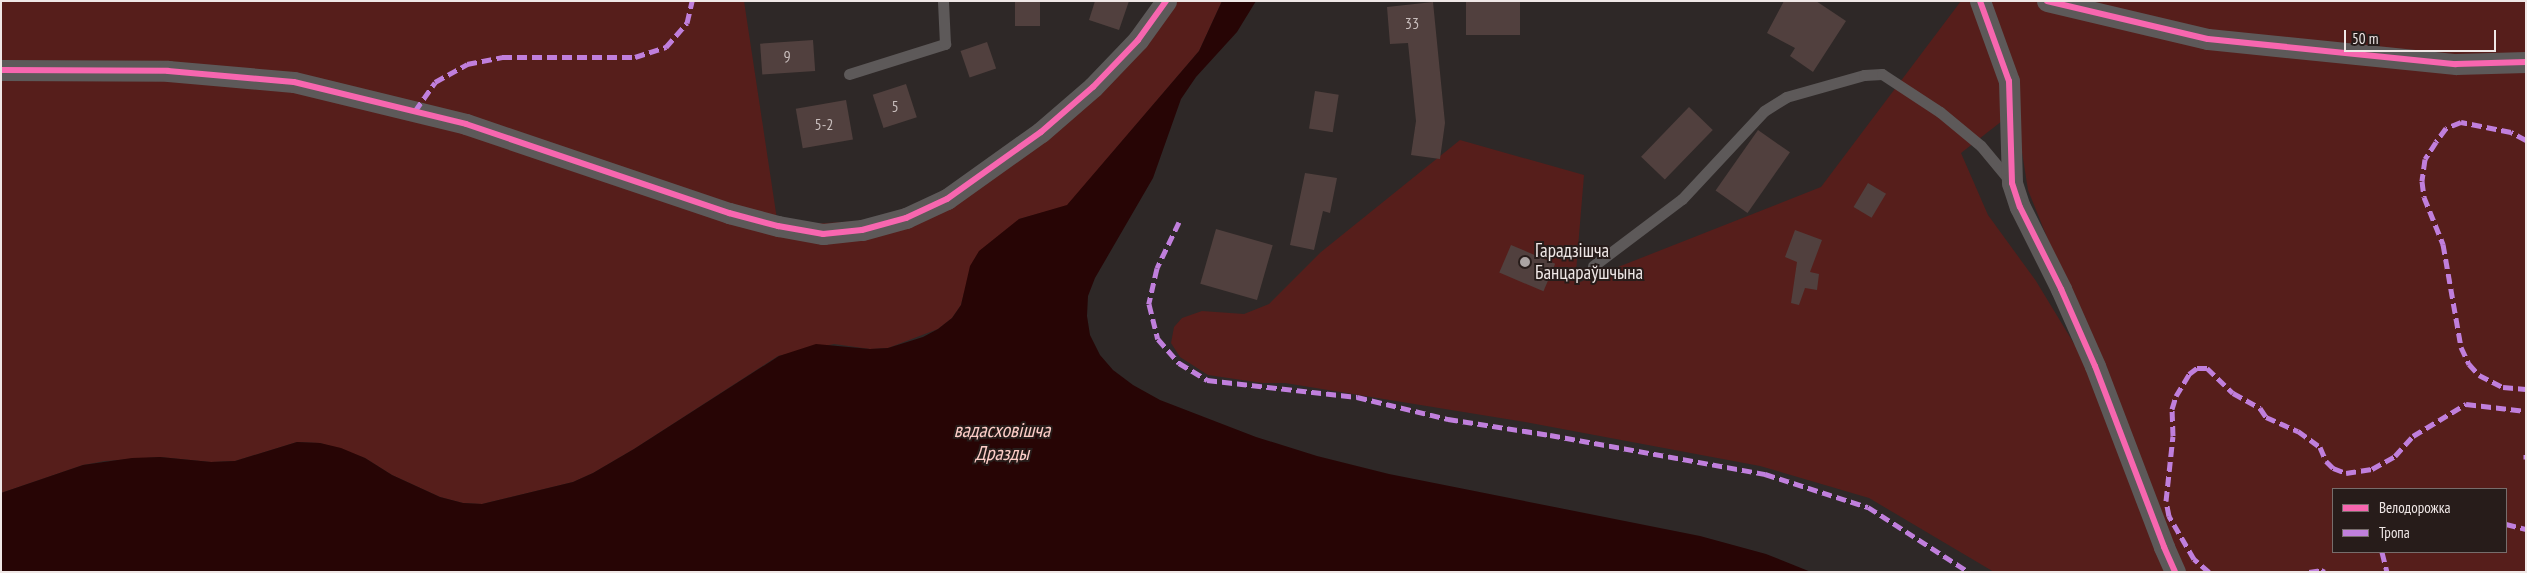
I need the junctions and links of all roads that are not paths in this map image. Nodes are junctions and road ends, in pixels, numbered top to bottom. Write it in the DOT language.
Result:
graph roads {
  1 [pos="943,1"];
  2 [pos="1166,1"];
  3 [pos="1980,1"];
  4 [pos="2047,1"];
  5 [pos="2526,62"];
  6 [pos="1,70"];
  7 [pos="849,74"];
  8 [pos="2012,183"];
  9 [pos="1593,266"];
  10 [pos="2175,572"];
  1 -- 7 [label="lane"];
  2 -- 6 [label="street"];
  3 -- 8 [label="street"];
  4 -- 5 [label="street"];
  8 -- 9 [label="lane"];
  8 -- 10 [label="street"];
}
